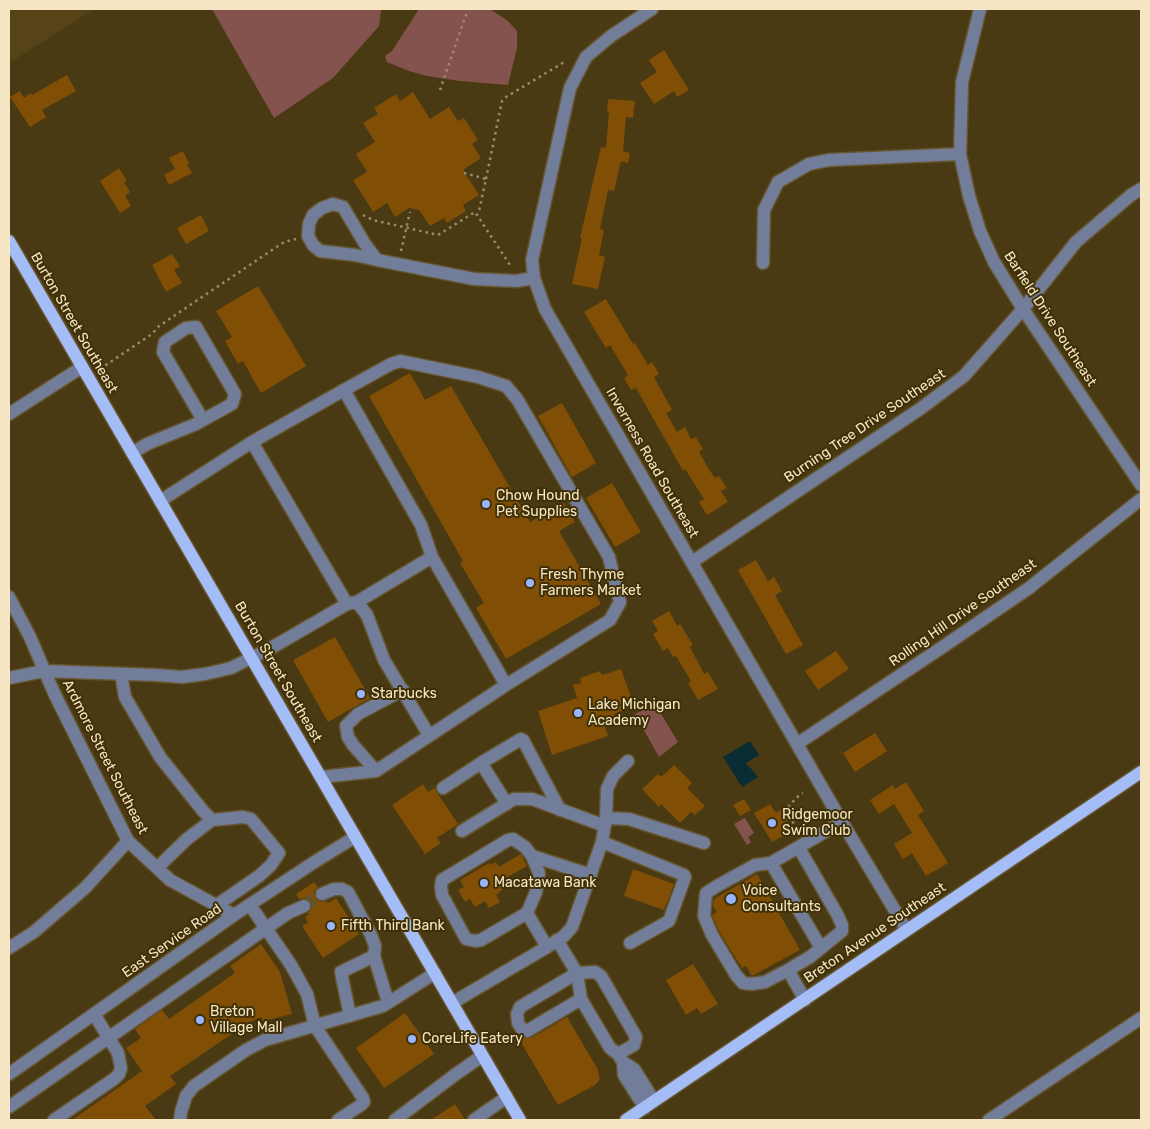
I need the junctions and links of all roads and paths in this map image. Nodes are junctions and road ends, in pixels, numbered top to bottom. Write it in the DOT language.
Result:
graph roads {
  1 [pos="468,9"];
  2 [pos="652,9"];
  3 [pos="980,9"];
  4 [pos="566,61"];
  5 [pos="440,90"];
  6 [pos="960,154"];
  7 [pos="464,173"];
  8 [pos="486,179"];
  9 [pos="1141,189"];
  10 [pos="343,207"];
  11 [pos="410,212"];
  12 [pos="477,215"];
  13 [pos="407,228"];
  14 [pos="308,236"];
  15 [pos="9,241"];
  16 [pos="401,253"];
  17 [pos="377,260"];
  18 [pos="763,263"];
  19 [pos="516,274"];
  20 [pos="534,278"];
  21 [pos="1023,309"];
  22 [pos="82,367"];
  23 [pos="100,369"];
  24 [pos="344,390"];
  25 [pos="9,414"];
  26 [pos="203,420"];
  27 [pos="252,442"];
  28 [pos="132,452"];
  29 [pos="1141,485"];
  30 [pos="1141,498"];
  31 [pos="160,501"];
  32 [pos="432,557"];
  33 [pos="692,562"];
  34 [pos="9,597"];
  35 [pos="352,603"];
  36 [pos="252,658"];
  37 [pos="44,671"];
  38 [pos="121,674"];
  39 [pos="9,678"];
  40 [pos="506,685"];
  41 [pos="406,696"];
  42 [pos="429,735"];
  43 [pos="796,744"];
  44 [pos="628,761"];
  45 [pos="481,763"];
  46 [pos="376,771"];
  47 [pos="1141,772"];
  48 [pos="322,777"];
  49 [pos="443,788"];
  50 [pos="803,793"];
  51 [pos="507,804"];
  52 [pos="560,810"];
  53 [pos="212,820"];
  54 [pos="605,822"];
  55 [pos="842,822"];
  56 [pos="462,831"];
  57 [pos="356,837"];
  58 [pos="128,841"];
  59 [pos="602,842"];
  60 [pos="800,843"];
  61 [pos="704,844"];
  62 [pos="532,856"];
  63 [pos="771,863"];
  64 [pos="157,868"];
  65 [pos="591,875"];
  66 [pos="322,894"];
  67 [pos="217,905"];
  68 [pos="250,905"];
  69 [pos="304,906"];
  70 [pos="528,913"];
  71 [pos="234,915"];
  72 [pos="266,928"];
  73 [pos="906,929"];
  74 [pos="630,943"];
  75 [pos="552,944"];
  76 [pos="9,948"];
  77 [pos="821,948"];
  78 [pos="374,956"];
  79 [pos="788,970"];
  80 [pos="435,973"];
  81 [pos="577,974"];
  82 [pos="581,999"];
  83 [pos="805,1000"];
  84 [pos="388,1002"];
  85 [pos="452,1003"];
  86 [pos="94,1014"];
  87 [pos="350,1016"];
  88 [pos="1141,1018"];
  89 [pos="315,1026"];
  90 [pos="110,1038"];
  91 [pos="482,1056"];
  92 [pos="621,1058"];
  93 [pos="9,1074"];
  94 [pos="507,1097"];
  95 [pos="650,1104"];
  96 [pos="9,1107"];
  97 [pos="54,1120"];
  98 [pos="180,1120"];
  99 [pos="338,1120"];
  100 [pos="395,1120"];
  101 [pos="474,1120"];
  102 [pos="520,1120"];
  103 [pos="626,1120"];
  104 [pos="989,1120"];
  1 -- 5 [label="path"];
  2 -- 20 [label="street, Inverness Road Southeast"];
  3 -- 6 [label="street, Barfield Drive Southeast"];
  4 -- 8 [label="path"];
  6 -- 18 [label="street"];
  6 -- 21 [label="street, Barfield Drive Southeast"];
  7 -- 8 [label="path"];
  8 -- 12 [label="path"];
  9 -- 21 [label="street, Burning Tree Drive Southeast"];
  10 -- 13 [label="path"];
  10 -- 14 [label="street"];
  10 -- 17 [label="street"];
  11 -- 13 [label="path"];
  12 -- 13 [label="path"];
  12 -- 19 [label="path"];
  13 -- 16 [label="path"];
  14 -- 17 [label="street"];
  14 -- 23 [label="path"];
  15 -- 22 [label="main road, Burton Street Southeast"];
  17 -- 20 [label="street"];
  20 -- 33 [label="street, Inverness Road Southeast"];
  21 -- 29 [label="street, Barfield Drive Southeast"];
  21 -- 33 [label="street, Burning Tree Drive Southeast"];
  22 -- 25 [label="street"];
  22 -- 28 [label="main road, Burton Street Southeast"];
  24 -- 27 [label="street"];
  24 -- 32 [label="street"];
  24 -- 40 [label="street"];
  26 -- 26 [label="street"];
  26 -- 28 [label="street"];
  27 -- 31 [label="street"];
  27 -- 35 [label="street"];
  28 -- 31 [label="main road, Burton Street Southeast"];
  30 -- 43 [label="street, Rolling Hill Drive Southeast"];
  31 -- 36 [label="main road, Burton Street Southeast"];
  32 -- 35 [label="street"];
  32 -- 40 [label="street"];
  33 -- 43 [label="street, Inverness Road Southeast"];
  34 -- 37 [label="street, Ardmore Street Southeast"];
  35 -- 36 [label="street"];
  35 -- 41 [label="street"];
  36 -- 38 [label="street"];
  36 -- 48 [label="main road, Burton Street Southeast"];
  37 -- 38 [label="street"];
  37 -- 39 [label="street"];
  37 -- 58 [label="street, Ardmore Street Southeast"];
  38 -- 53 [label="street"];
  40 -- 42 [label="street"];
  41 -- 42 [label="street"];
  41 -- 46 [label="street"];
  42 -- 46 [label="street"];
  43 -- 55 [label="street, Inverness Road Southeast"];
  44 -- 54 [label="street"];
  45 -- 49 [label="street"];
  45 -- 51 [label="street"];
  45 -- 52 [label="street"];
  46 -- 48 [label="street"];
  47 -- 73 [label="main road, Breton Avenue Southeast"];
  48 -- 57 [label="main road, Burton Street Southeast"];
  50 -- 60 [label="path"];
  51 -- 52 [label="street"];
  51 -- 56 [label="street"];
  52 -- 54 [label="street"];
  53 -- 64 [label="street"];
  53 -- 67 [label="street"];
  54 -- 59 [label="street"];
  54 -- 61 [label="street"];
  55 -- 60 [label="street"];
  55 -- 73 [label="street, Inverness Road Southeast"];
  57 -- 68 [label="street, East Service Road"];
  57 -- 80 [label="main road, Burton Street Southeast"];
  58 -- 64 [label="street, Ardmore Street Southeast"];
  58 -- 76 [label="street"];
  59 -- 65 [label="street"];
  59 -- 74 [label="street"];
  60 -- 63 [label="street"];
  60 -- 77 [label="street"];
  62 -- 65 [label="street"];
  62 -- 70 [label="street"];
  62 -- 70 [label="street"];
  63 -- 77 [label="street"];
  63 -- 79 [label="street"];
  64 -- 67 [label="street, Ardmore Street Southeast"];
  65 -- 75 [label="street"];
  66 -- 78 [label="street"];
  67 -- 71 [label="street, Ardmore Street Southeast"];
  68 -- 71 [label="street, East Service Road"];
  68 -- 72 [label="street"];
  69 -- 72 [label="street"];
  70 -- 75 [label="street"];
  71 -- 86 [label="street, East Service Road"];
  72 -- 89 [label="street"];
  72 -- 90 [label="street"];
  73 -- 83 [label="main road, Breton Avenue Southeast"];
  75 -- 81 [label="street"];
  75 -- 85 [label="street"];
  77 -- 79 [label="street"];
  78 -- 84 [label="street"];
  78 -- 87 [label="street"];
  79 -- 83 [label="street"];
  80 -- 84 [label="street"];
  80 -- 85 [label="main road, Burton Street Southeast"];
  81 -- 82 [label="street"];
  81 -- 82 [label="street"];
  81 -- 92 [label="street"];
  82 -- 92 [label="street"];
  83 -- 95 [label="main road, Breton Avenue Southeast"];
  84 -- 87 [label="street"];
  85 -- 91 [label="main road, Burton Street Southeast"];
  86 -- 90 [label="street"];
  86 -- 93 [label="street, East Service Road"];
  87 -- 89 [label="street"];
  88 -- 104 [label="street"];
  89 -- 98 [label="street"];
  89 -- 99 [label="street"];
  90 -- 96 [label="street"];
  90 -- 97 [label="street"];
  91 -- 94 [label="main road, Burton Street Southeast"];
  91 -- 100 [label="street"];
  92 -- 95 [label="street"];
  94 -- 101 [label="street"];
  94 -- 102 [label="main road, Burton Street Southeast"];
  95 -- 103 [label="main road, Breton Avenue Southeast"];
}
